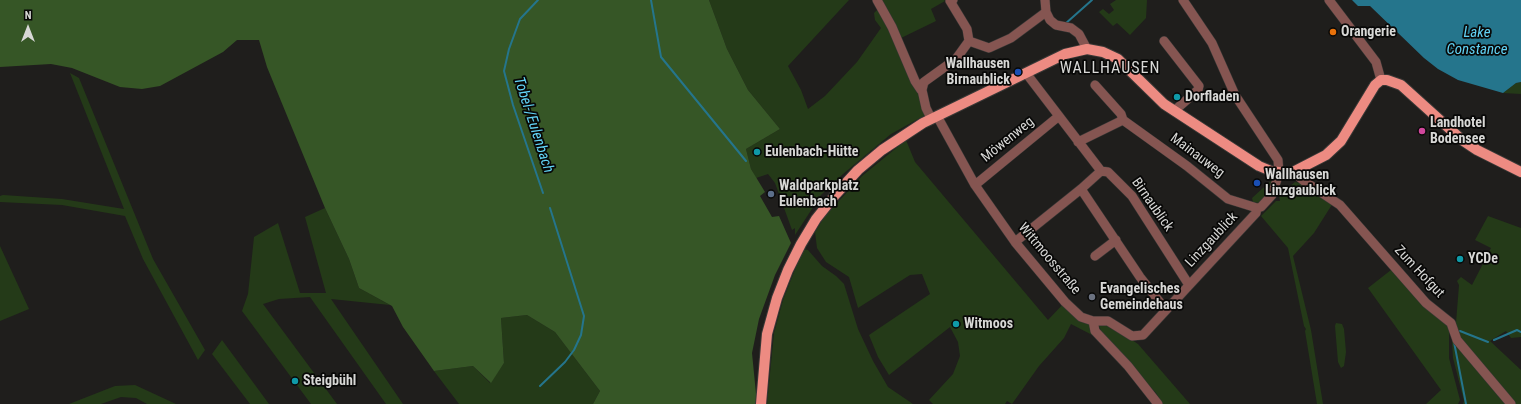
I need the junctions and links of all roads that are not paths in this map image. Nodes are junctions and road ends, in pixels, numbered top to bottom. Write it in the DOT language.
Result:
graph roads {
  1 [pos="877,0"];
  2 [pos="953,0"];
  3 [pos="1045,0"];
  4 [pos="1183,0"];
  5 [pos="1329,0"];
  6 [pos="1046,12"];
  7 [pos="969,41"];
  8 [pos="1164,41"];
  9 [pos="1087,49"];
  10 [pos="1026,73"];
  11 [pos="1381,80"];
  12 [pos="1095,85"];
  13 [pos="922,90"];
  14 [pos="1174,110"];
  15 [pos="1059,116"];
  16 [pos="930,119"];
  17 [pos="1123,120"];
  18 [pos="1078,142"];
  19 [pos="1101,171"];
  20 [pos="1294,172"];
  21 [pos="1521,172"];
  22 [pos="1278,173"];
  23 [pos="975,185"];
  24 [pos="1082,189"];
  25 [pos="1257,208"];
  26 [pos="1116,240"];
  27 [pos="1014,242"];
  28 [pos="1095,256"];
  29 [pos="1189,285"];
  30 [pos="1166,310"];
  31 [pos="1093,321"];
  32 [pos="761,404"];
  33 [pos="1158,404"];
  34 [pos="1511,404"];
  1 -- 13 [label="street, Wittmoosstraße"];
  2 -- 7 [label="street"];
  3 -- 6 [label="street"];
  4 -- 22 [label="street"];
  5 -- 11 [label="street"];
  6 -- 7 [label="street"];
  6 -- 9 [label="street"];
  7 -- 13 [label="street"];
  8 -- 14 [label="street"];
  9 -- 10 [label="main road"];
  9 -- 14 [label="main road"];
  10 -- 15 [label="street, Birnaublick"];
  10 -- 16 [label="main road"];
  11 -- 20 [label="main road"];
  11 -- 21 [label="main road"];
  12 -- 17 [label="street, Mainauweg"];
  13 -- 16 [label="street, Wittmoosstraße"];
  14 -- 22 [label="main road"];
  15 -- 18 [label="street, Birnaublick"];
  15 -- 23 [label="street, Möwenweg"];
  16 -- 23 [label="street, Wittmoosstraße"];
  16 -- 32 [label="main road"];
  17 -- 18 [label="street"];
  17 -- 25 [label="street, Mainauweg"];
  18 -- 19 [label="street, Birnaublick"];
  19 -- 24 [label="street"];
  19 -- 29 [label="street, Birnaublick"];
  20 -- 22 [label="main road"];
  20 -- 34 [label="street, Zum Hofgut"];
  22 -- 25 [label="street, Linzgaublick"];
  23 -- 27 [label="street, Wittmoosstraße"];
  24 -- 26 [label="street"];
  24 -- 27 [label="street"];
  25 -- 29 [label="street, Linzgaublick"];
  26 -- 28 [label="street"];
  26 -- 30 [label="street"];
  27 -- 31 [label="street, Wittmoosstraße"];
  29 -- 30 [label="street, Linzgaublick"];
  30 -- 31 [label="street, Linzgaublick"];
  31 -- 33 [label="street"];
}
